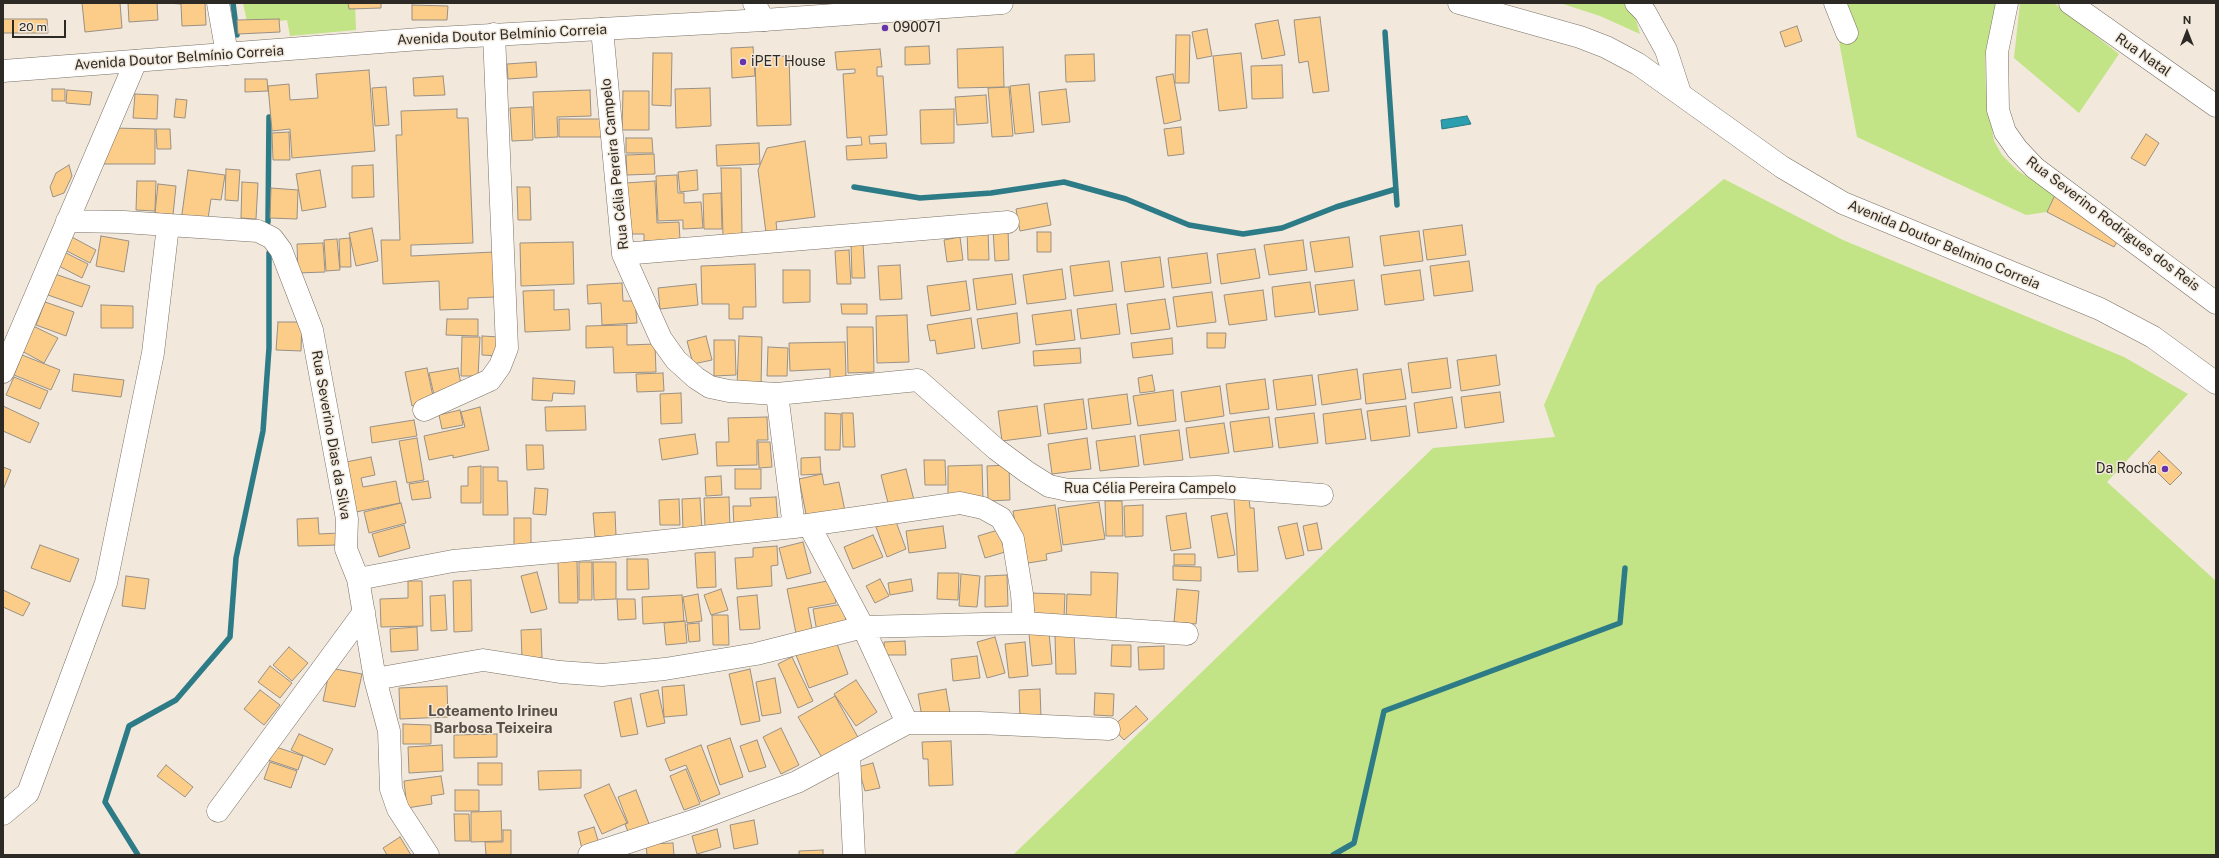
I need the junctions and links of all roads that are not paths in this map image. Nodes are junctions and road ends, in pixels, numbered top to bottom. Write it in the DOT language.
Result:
graph roads {
  1 [pos="218,3"];
  2 [pos="1002,3"];
  3 [pos="1459,3"];
  4 [pos="1636,3"];
  5 [pos="1835,3"];
  6 [pos="2007,3"];
  7 [pos="2070,3"];
  8 [pos="759,12"];
  9 [pos="602,28"];
  10 [pos="1847,33"];
  11 [pos="494,34"];
  12 [pos="227,54"];
  13 [pos="136,62"];
  14 [pos="3,71"];
  15 [pos="1680,93"];
  16 [pos="2216,106"];
  17 [pos="68,221"];
  18 [pos="1008,222"];
  19 [pos="168,226"];
  20 [pos="623,254"];
  21 [pos="2216,303"];
  22 [pos="3,372"];
  23 [pos="2216,383"];
  24 [pos="777,394"];
  25 [pos="424,410"];
  26 [pos="1322,495"];
  27 [pos="802,526"];
  28 [pos="358,579"];
  29 [pos="364,612"];
  30 [pos="1024,623"];
  31 [pos="864,626"];
  32 [pos="1188,634"];
  33 [pos="375,679"];
  34 [pos="907,723"];
  35 [pos="1109,729"];
  36 [pos="848,754"];
  37 [pos="218,811"];
  38 [pos="3,814"];
  39 [pos="428,855"];
  40 [pos="589,855"];
  41 [pos="854,855"];
  1 -- 12 [label="street"];
  2 -- 8 [label="street, Avenida Doutor Belmínio Correia"];
  3 -- 15 [label="street, Avenida Doutor Belmino Correia"];
  4 -- 15 [label="street"];
  5 -- 10 [label="street"];
  6 -- 21 [label="street, Rua Severino Rodrigues dos Reis"];
  7 -- 16 [label="street, Rua Natal"];
  8 -- 9 [label="street, Avenida Doutor Belmínio Correia"];
  9 -- 11 [label="street, Avenida Doutor Belmínio Correia"];
  9 -- 20 [label="street, Rua Célia Pereira Campelo"];
  11 -- 12 [label="street, Avenida Doutor Belmínio Correia"];
  11 -- 25 [label="street"];
  12 -- 13 [label="street, Avenida Doutor Belmínio Correia"];
  13 -- 14 [label="street, Avenida Doutor Belmínio Correia"];
  13 -- 17 [label="street"];
  15 -- 23 [label="street, Avenida Doutor Belmino Correia"];
  17 -- 19 [label="street, Rua Severino Dias da Silva"];
  17 -- 22 [label="street"];
  18 -- 20 [label="street"];
  19 -- 28 [label="street, Rua Severino Dias da Silva"];
  19 -- 38 [label="street"];
  20 -- 24 [label="street, Rua Célia Pereira Campelo"];
  24 -- 26 [label="street, Rua Célia Pereira Campelo"];
  24 -- 27 [label="street"];
  27 -- 28 [label="street"];
  27 -- 30 [label="street"];
  27 -- 31 [label="street"];
  28 -- 29 [label="street, Rua Severino Dias da Silva"];
  29 -- 33 [label="street, Rua Severino Dias da Silva"];
  29 -- 37 [label="street"];
  30 -- 31 [label="street"];
  30 -- 32 [label="street"];
  31 -- 33 [label="street"];
  31 -- 34 [label="street"];
  33 -- 39 [label="street, Rua Severino Dias da Silva"];
  34 -- 35 [label="street"];
  34 -- 36 [label="street"];
  36 -- 40 [label="street"];
  36 -- 41 [label="street"];
}
